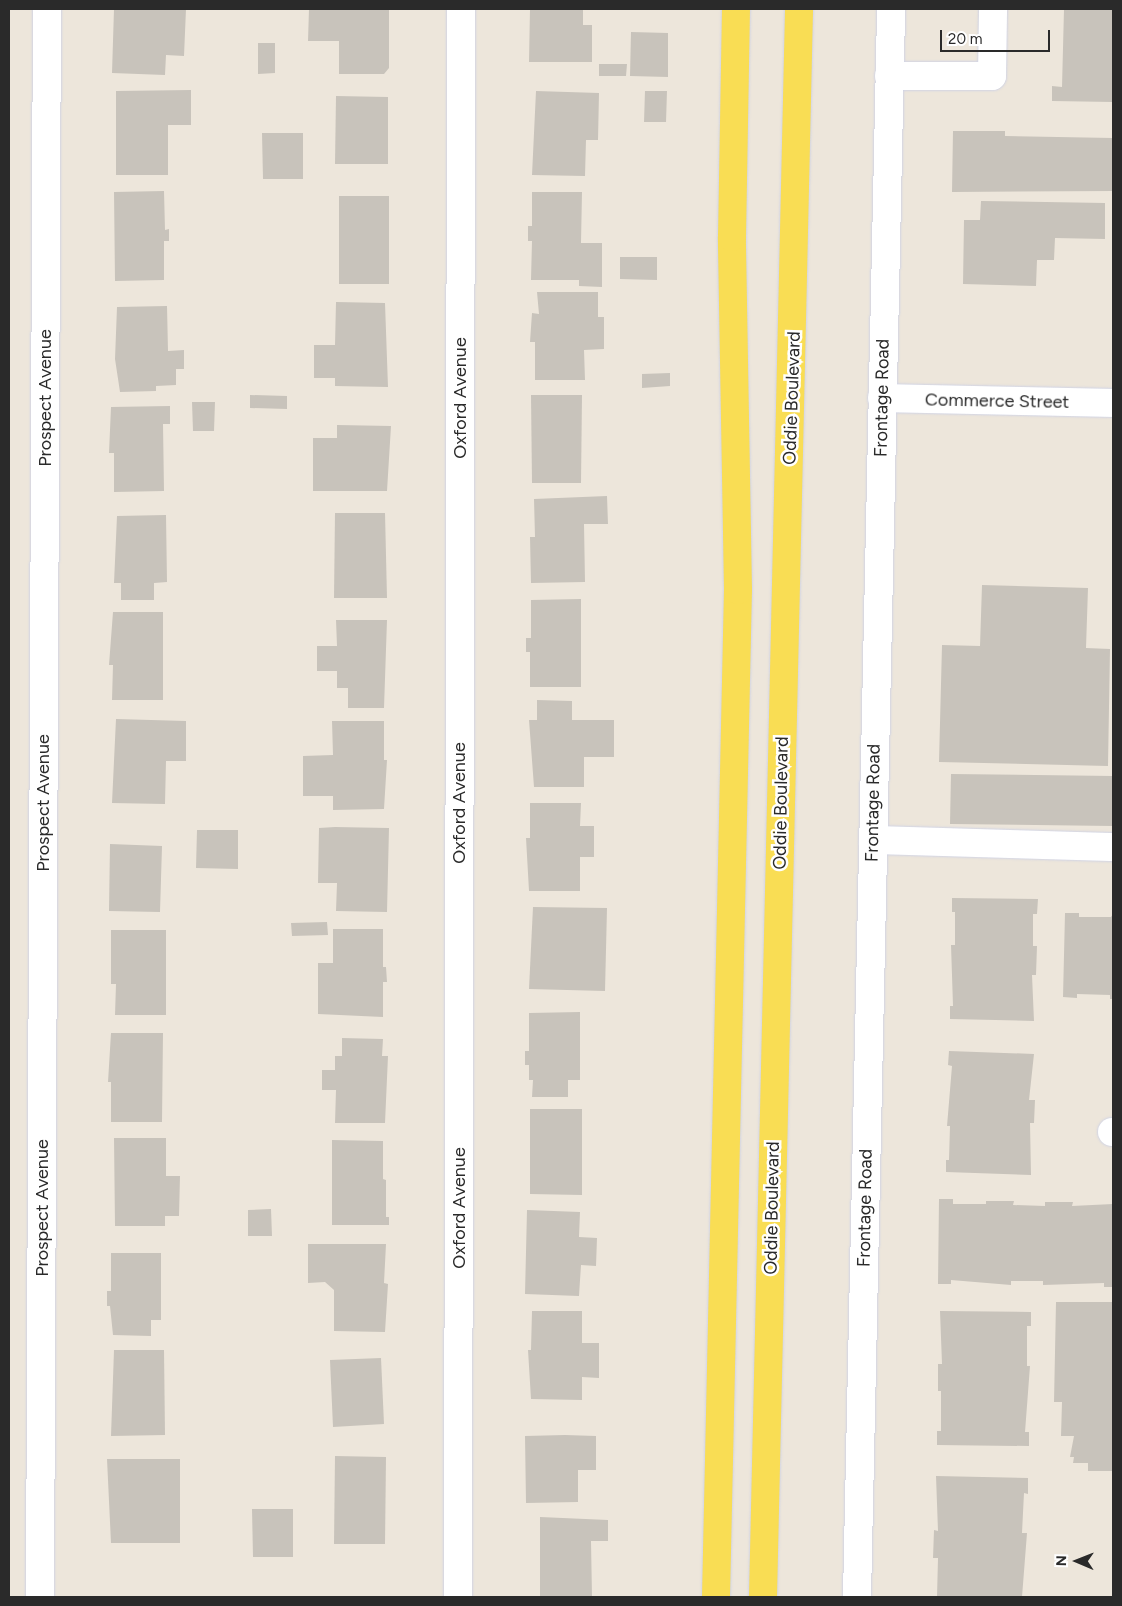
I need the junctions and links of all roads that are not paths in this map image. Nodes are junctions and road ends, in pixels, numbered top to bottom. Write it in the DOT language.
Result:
graph roads {
  1 [pos="47,9"];
  2 [pos="461,9"];
  3 [pos="736,9"];
  4 [pos="799,9"];
  5 [pos="891,9"];
  6 [pos="993,9"];
  7 [pos="889,76"];
  8 [pos="882,398"];
  9 [pos="1113,402"];
  10 [pos="873,840"];
  11 [pos="1113,847"];
  12 [pos="40,1597"];
  13 [pos="458,1597"];
  14 [pos="716,1597"];
  15 [pos="763,1597"];
  16 [pos="857,1597"];
  1 -- 12 [label="street, Prospect Avenue"];
  2 -- 13 [label="street, Oxford Avenue"];
  3 -- 14 [label="main road"];
  4 -- 15 [label="main road, Oddie Boulevard"];
  5 -- 7 [label="street, Frontage Road"];
  6 -- 7 [label="street"];
  7 -- 8 [label="street, Frontage Road"];
  8 -- 9 [label="street, Commerce Street"];
  8 -- 10 [label="street, Frontage Road"];
  10 -- 11 [label="street"];
  10 -- 16 [label="street, Frontage Road"];
}
